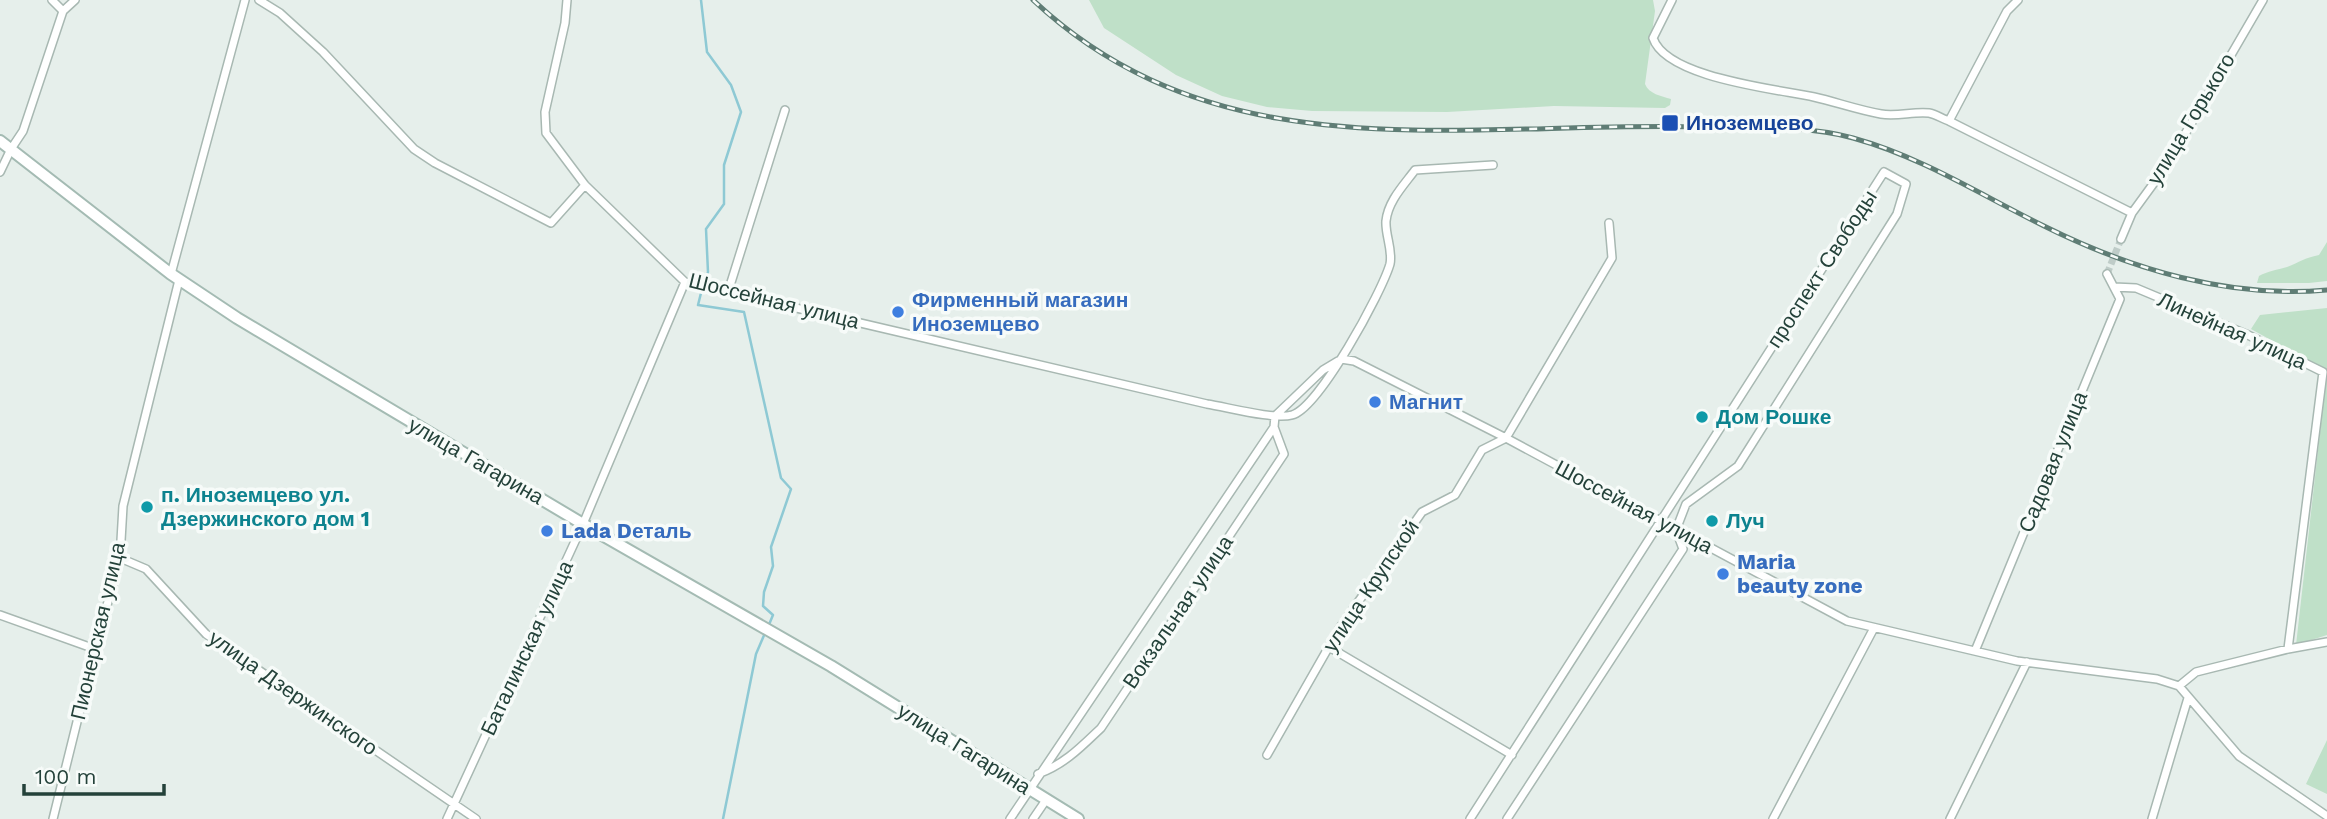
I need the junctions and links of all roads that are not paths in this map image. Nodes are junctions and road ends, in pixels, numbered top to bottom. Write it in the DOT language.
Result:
graph roads {
  1 [pos="52,0"];
  2 [pos="75,0"];
  3 [pos="245,0"];
  4 [pos="258,0"];
  5 [pos="567,0"];
  6 [pos="1672,0"];
  7 [pos="2018,0"];
  8 [pos="2263,0"];
  9 [pos="63,11"];
  10 [pos="785,110"];
  11 [pos="1949,121"];
  12 [pos="0,141"];
  13 [pos="11,149"];
  14 [pos="1493,165"];
  15 [pos="0,172"];
  16 [pos="585,185"];
  17 [pos="2132,213"];
  18 [pos="1609,223"];
  19 [pos="2121,239"];
  20 [pos="2107,274"];
  21 [pos="175,277"];
  22 [pos="685,282"];
  23 [pos="2114,287"];
  24 [pos="728,292"];
  25 [pos="1341,359"];
  26 [pos="1275,416"];
  27 [pos="1274,427"];
  28 [pos="1506,438"];
  29 [pos="1662,522"];
  30 [pos="583,524"];
  31 [pos="1676,530"];
  32 [pos="120,558"];
  33 [pos="0,615"];
  34 [pos="1874,628"];
  35 [pos="2327,642"];
  36 [pos="1329,647"];
  37 [pos="94,649"];
  38 [pos="2288,649"];
  39 [pos="1975,651"];
  40 [pos="2027,662"];
  41 [pos="2179,685"];
  42 [pos="2188,698"];
  43 [pos="1267,755"];
  44 [pos="1512,755"];
  45 [pos="1038,774"];
  46 [pos="1030,790"];
  47 [pos="1046,800"];
  48 [pos="455,804"];
  49 [pos="2327,816"];
  50 [pos="54,819"];
  51 [pos="447,819"];
  52 [pos="476,819"];
  53 [pos="1010,819"];
  54 [pos="1033,819"];
  55 [pos="1078,819"];
  56 [pos="1470,819"];
  57 [pos="1507,819"];
  58 [pos="1773,819"];
  59 [pos="1950,819"];
  60 [pos="2152,819"];
  1 -- 9 [label="street"];
  2 -- 9 [label="street"];
  3 -- 21 [label="street, Пионерская улица"];
  4 -- 16 [label="street"];
  5 -- 16 [label="street, Шоссейная улица"];
  6 -- 11 [label="street"];
  7 -- 11 [label="street"];
  8 -- 17 [label="street, улица Горького"];
  9 -- 13 [label="street"];
  10 -- 24 [label="street"];
  11 -- 17 [label="street"];
  12 -- 13 [label="main road, улица Гагарина"];
  13 -- 15 [label="street"];
  13 -- 21 [label="main road, улица Гагарина"];
  14 -- 25 [label="street"];
  16 -- 22 [label="street, Шоссейная улица"];
  17 -- 19 [label="street, улица Горького"];
  18 -- 28 [label="street, улица Крупской"];
  20 -- 23 [label="street"];
  21 -- 30 [label="main road, улица Гагарина"];
  21 -- 32 [label="street, Пионерская улица"];
  22 -- 24 [label="street, Шоссейная улица"];
  22 -- 30 [label="street, Баталинская улица"];
  23 -- 38 [label="street, Линейная улица"];
  23 -- 39 [label="street, Садовая улица"];
  24 -- 26 [label="street, Шоссейная улица"];
  25 -- 26 [label="street"];
  25 -- 26 [label="street"];
  25 -- 28 [label="street, Шоссейная улица"];
  26 -- 27 [label="street, Вокзальная улица"];
  27 -- 45 [label="street, Вокзальная улица"];
  27 -- 45 [label="street, Вокзальная улица"];
  28 -- 29 [label="street, Шоссейная улица"];
  28 -- 36 [label="street, улица Крупской"];
  29 -- 31 [label="street, Шоссейная улица"];
  29 -- 31 [label="street, проспект Свободы"];
  29 -- 44 [label="street, проспект Свободы"];
  30 -- 46 [label="main road, улица Гагарина"];
  30 -- 48 [label="street, Баталинская улица"];
  31 -- 34 [label="street, Шоссейная улица"];
  31 -- 57 [label="street, проспект Свободы"];
  32 -- 37 [label="street, Пионерская улица"];
  32 -- 48 [label="street, улица Дзержинского"];
  33 -- 37 [label="street"];
  34 -- 39 [label="street, Шоссейная улица"];
  34 -- 58 [label="street"];
  35 -- 38 [label="street"];
  36 -- 43 [label="street, улица Крупской"];
  36 -- 44 [label="street"];
  37 -- 50 [label="street, Пионерская улица"];
  38 -- 41 [label="street"];
  39 -- 40 [label="street, Шоссейная улица"];
  40 -- 41 [label="street, Шоссейная улица"];
  40 -- 59 [label="street"];
  41 -- 42 [label="street"];
  42 -- 49 [label="street"];
  42 -- 60 [label="street"];
  44 -- 56 [label="street, проспект Свободы"];
  45 -- 46 [label="street, Вокзальная улица"];
  46 -- 47 [label="main road, улица Гагарина"];
  46 -- 53 [label="street, Вокзальная улица"];
  47 -- 54 [label="street"];
  47 -- 55 [label="main road, улица Гагарина"];
  48 -- 51 [label="street, Баталинская улица"];
  48 -- 52 [label="street, улица Дзержинского"];
}
